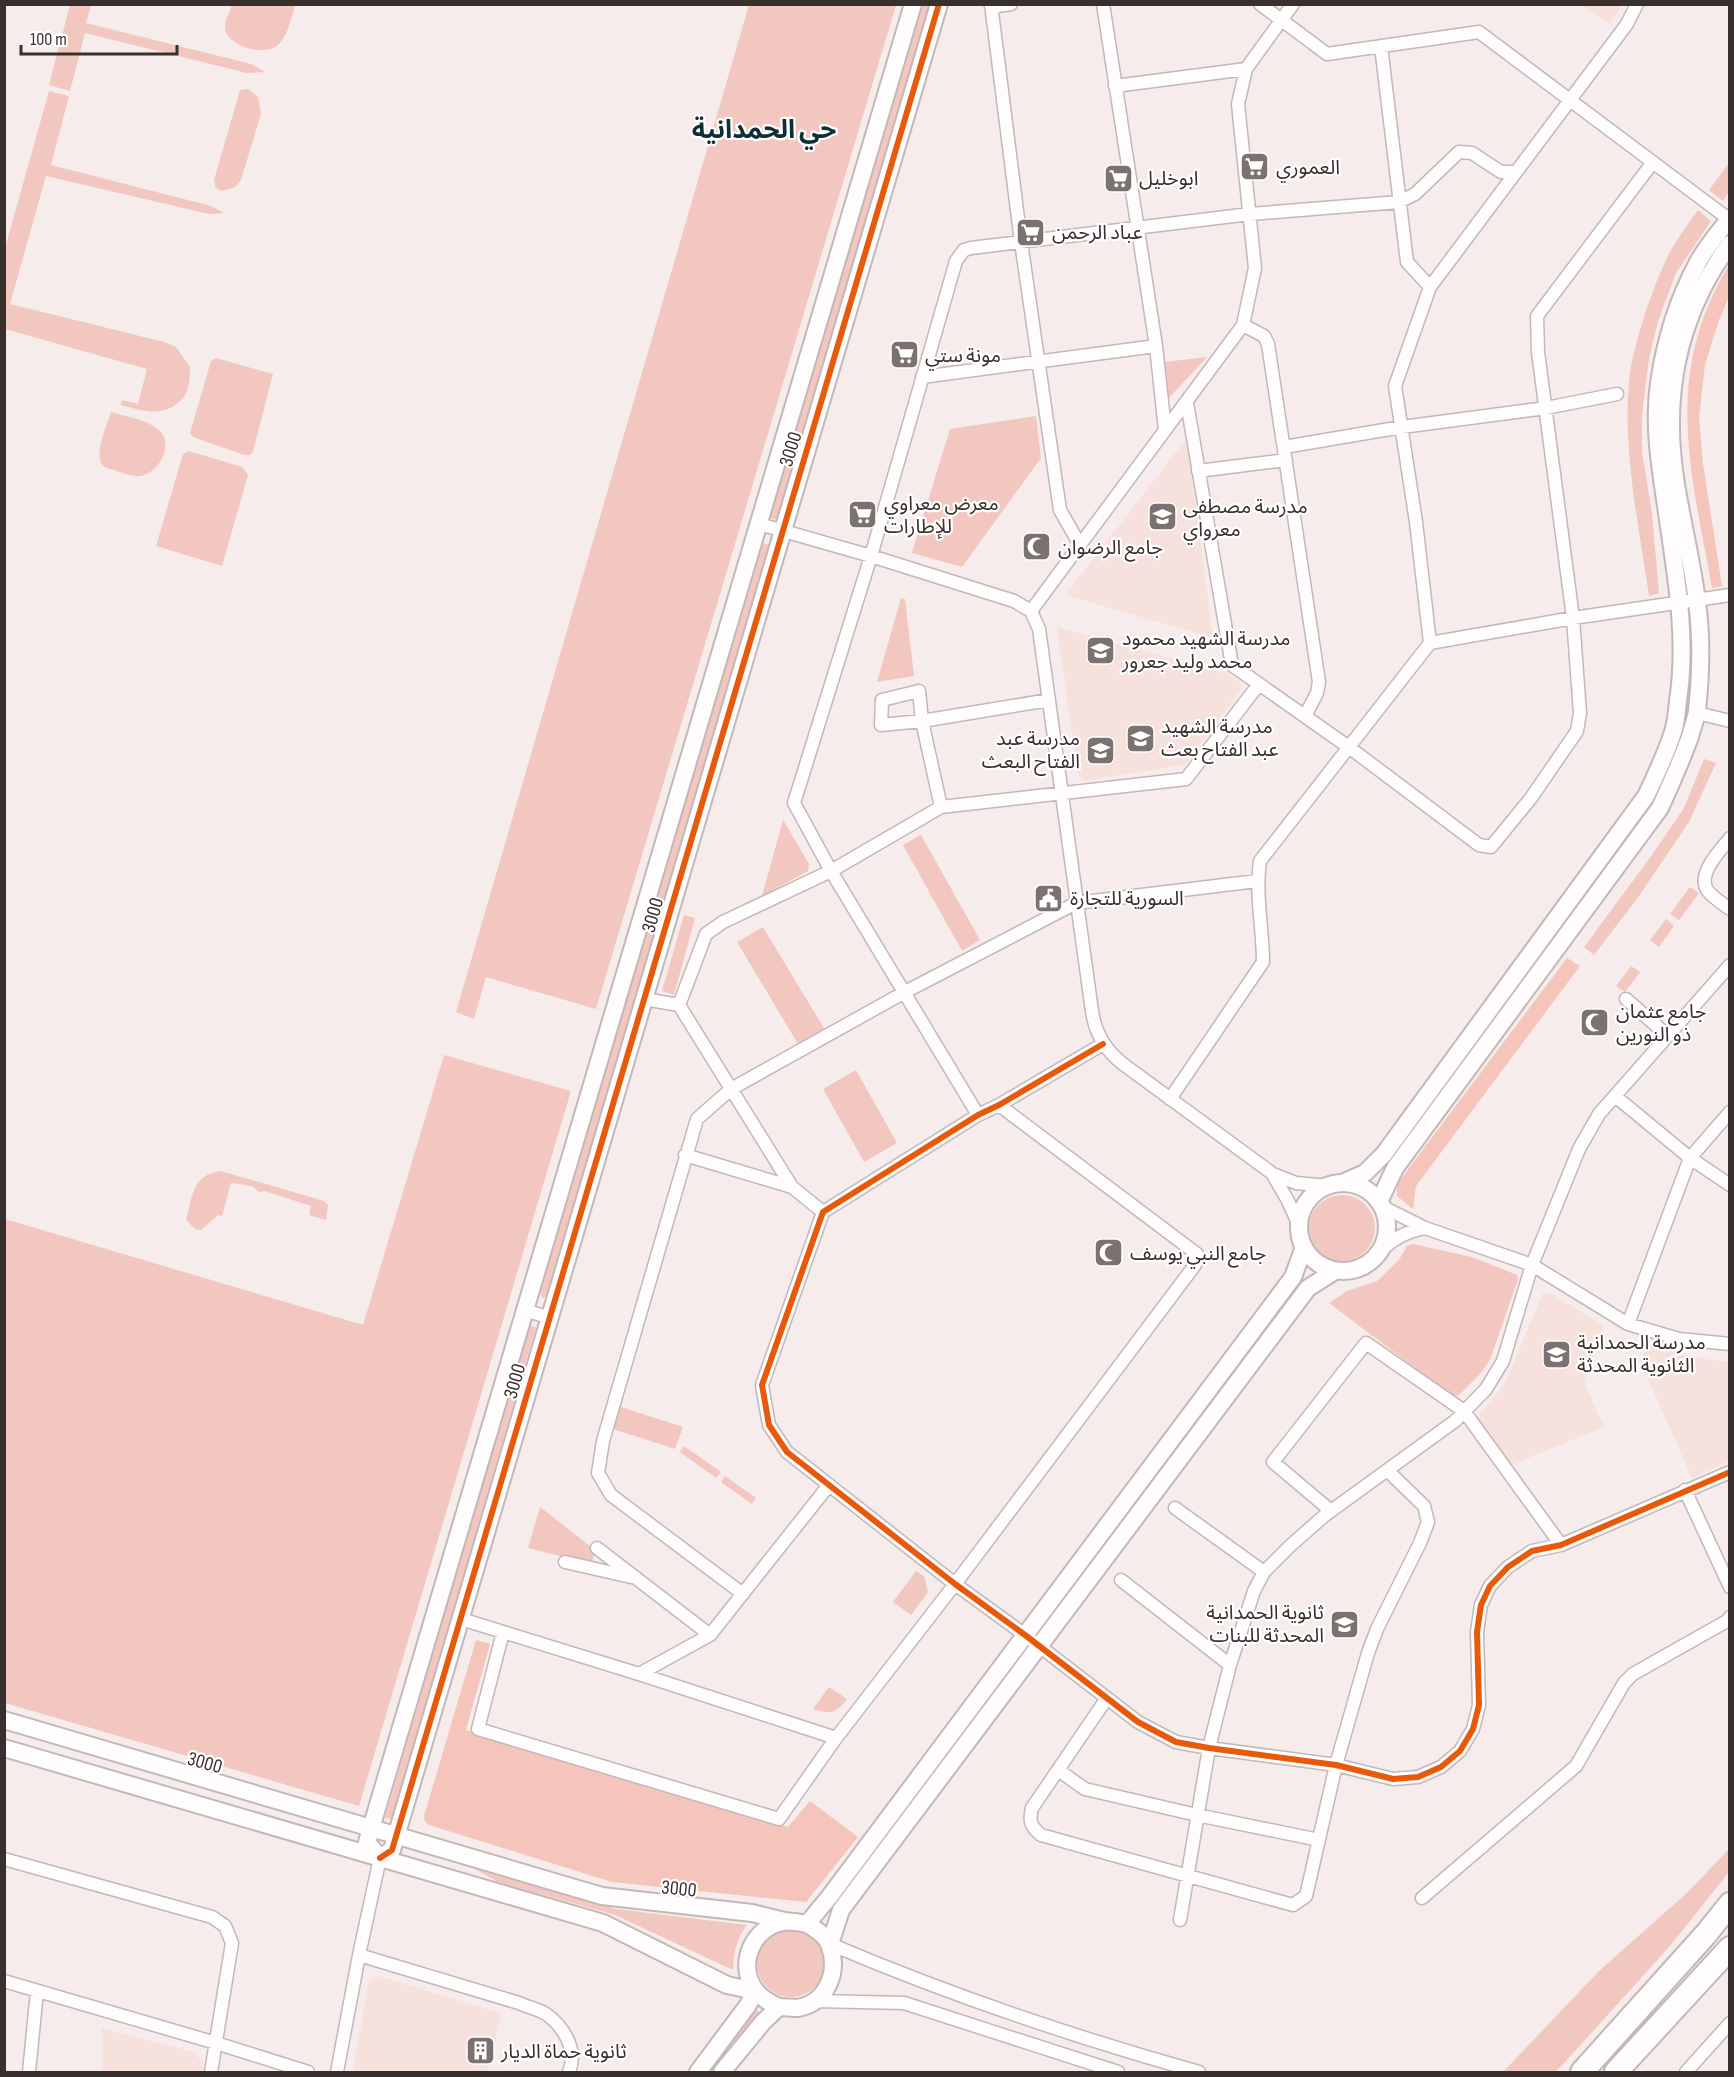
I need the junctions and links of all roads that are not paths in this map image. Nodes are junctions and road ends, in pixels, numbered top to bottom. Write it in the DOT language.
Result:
graph roads {
  1 [pos="912,4"];
  2 [pos="939,4"];
  3 [pos="1011,4"];
  4 [pos="1103,4"];
  5 [pos="1260,4"];
  6 [pos="1293,4"];
  7 [pos="1637,4"];
  8 [pos="991,6"];
  9 [pos="1282,20"];
  10 [pos="1381,46"];
  11 [pos="1246,69"];
  12 [pos="1115,86"];
  13 [pos="1570,99"];
  14 [pos="1653,162"];
  15 [pos="1516,172"];
  16 [pos="1399,202"];
  17 [pos="1250,214"];
  18 [pos="1729,219"];
  19 [pos="1137,228"];
  20 [pos="1021,242"];
  21 [pos="1730,244"];
  22 [pos="1430,288"];
  23 [pos="1243,325"];
  24 [pos="1156,346"];
  25 [pos="1039,362"];
  26 [pos="922,377"];
  27 [pos="1617,394"];
  28 [pos="1186,403"];
  29 [pos="1545,408"];
  30 [pos="1402,427"];
  31 [pos="1165,430"];
  32 [pos="1285,454"];
  33 [pos="1198,471"];
  34 [pos="759,524"];
  35 [pos="783,531"];
  36 [pos="1080,545"];
  37 [pos="870,556"];
  38 [pos="1730,596"];
  39 [pos="1697,601"];
  40 [pos="1680,603"];
  41 [pos="1031,611"];
  42 [pos="1573,618"];
  43 [pos="1430,643"];
  44 [pos="1259,684"];
  45 [pos="1049,700"];
  46 [pos="1697,714"];
  47 [pos="1305,716"];
  48 [pos="1730,721"];
  49 [pos="1350,748"];
  50 [pos="1061,792"];
  51 [pos="941,807"];
  52 [pos="1730,838"];
  53 [pos="831,870"];
  54 [pos="1588,875"];
  55 [pos="1257,881"];
  56 [pos="1602,885"];
  57 [pos="1076,903"];
  58 [pos="1730,909"];
  59 [pos="1730,965"];
  60 [pos="905,992"];
  61 [pos="644,999"];
  62 [pos="1626,999"];
  63 [pos="679,1005"];
  64 [pos="1668,1036"];
  65 [pos="1103,1044"];
  66 [pos="731,1089"];
  67 [pos="1615,1096"];
  68 [pos="1170,1099"];
  69 [pos="999,1105"];
  70 [pos="1730,1113"];
  71 [pos="978,1115"];
  72 [pos="685,1155"];
  73 [pos="1690,1158"];
  74 [pos="1273,1174"];
  75 [pos="1335,1185"];
  76 [pos="1730,1185"];
  77 [pos="792,1187"];
  78 [pos="1380,1204"];
  79 [pos="823,1212"];
  80 [pos="1299,1225"];
  81 [pos="1425,1228"];
  82 [pos="1304,1247"];
  83 [pos="1380,1252"];
  84 [pos="1532,1265"];
  85 [pos="1335,1271"];
  86 [pos="525,1310"];
  87 [pos="550,1318"];
  88 [pos="1628,1324"];
  89 [pos="1730,1344"];
  90 [pos="1464,1411"];
  91 [pos="1388,1471"];
  92 [pos="1730,1472"];
  93 [pos="829,1485"];
  94 [pos="1685,1490"];
  95 [pos="1175,1508"];
  96 [pos="1331,1511"];
  97 [pos="1561,1545"];
  98 [pos="597,1548"];
  99 [pos="565,1562"];
  100 [pos="1264,1572"];
  101 [pos="636,1578"];
  102 [pos="1121,1580"];
  103 [pos="955,1584"];
  104 [pos="1730,1587"];
  105 [pos="743,1594"];
  106 [pos="1730,1617"];
  107 [pos="461,1619"];
  108 [pos="503,1632"];
  109 [pos="710,1635"];
  110 [pos="1025,1635"];
  111 [pos="1040,1646"];
  112 [pos="1230,1665"];
  113 [pos="639,1674"];
  114 [pos="1107,1698"];
  115 [pos="4,1720"];
  116 [pos="836,1738"];
  117 [pos="4,1748"];
  118 [pos="1209,1748"];
  119 [pos="1336,1765"];
  120 [pos="1058,1770"];
  121 [pos="1197,1815"];
  122 [pos="371,1828"];
  123 [pos="396,1836"];
  124 [pos="1319,1840"];
  125 [pos="380,1858"];
  126 [pos="4,1859"];
  127 [pos="1187,1877"];
  128 [pos="1422,1898"];
  129 [pos="1730,1904"];
  130 [pos="1180,1920"];
  131 [pos="785,1921"];
  132 [pos="807,1923"];
  133 [pos="830,1944"];
  134 [pos="1730,1947"];
  135 [pos="358,1955"];
  136 [pos="4,1981"];
  137 [pos="37,1991"];
  138 [pos="755,1991"];
  139 [pos="815,2001"];
  140 [pos="779,2007"];
  141 [pos="1730,2023"];
  142 [pos="216,2043"];
  143 [pos="29,2073"];
  144 [pos="211,2073"];
  145 [pos="308,2073"];
  146 [pos="337,2073"];
  147 [pos="569,2073"];
  148 [pos="698,2073"];
  149 [pos="722,2073"];
  150 [pos="1118,2073"];
  151 [pos="1199,2073"];
  152 [pos="1582,2073"];
  153 [pos="1616,2073"];
  154 [pos="1686,2073"];
  1 -- 34 [label="street, 3000"];
  2 -- 35 [label="street, 3000"];
  3 -- 8 [label="street"];
  4 -- 12 [label="street"];
  5 -- 9 [label="street"];
  6 -- 9 [label="street"];
  7 -- 13 [label="street"];
  8 -- 20 [label="street"];
  9 -- 10 [label="street"];
  9 -- 11 [label="street"];
  10 -- 13 [label="street"];
  10 -- 16 [label="street"];
  11 -- 12 [label="street"];
  11 -- 17 [label="street"];
  12 -- 19 [label="street"];
  13 -- 14 [label="street"];
  13 -- 15 [label="street"];
  14 -- 18 [label="street"];
  14 -- 29 [label="street"];
  15 -- 16 [label="street"];
  15 -- 22 [label="street"];
  16 -- 17 [label="street"];
  16 -- 22 [label="street"];
  17 -- 19 [label="street"];
  17 -- 23 [label="street"];
  18 -- 40 [label="street"];
  19 -- 20 [label="street"];
  19 -- 24 [label="street"];
  20 -- 25 [label="street"];
  20 -- 26 [label="street"];
  21 -- 39 [label="street"];
  22 -- 30 [label="street"];
  23 -- 28 [label="street"];
  23 -- 32 [label="street"];
  24 -- 25 [label="street"];
  24 -- 31 [label="street"];
  25 -- 26 [label="street"];
  25 -- 36 [label="street"];
  26 -- 37 [label="street"];
  27 -- 29 [label="street"];
  28 -- 31 [label="street"];
  28 -- 33 [label="street"];
  29 -- 30 [label="street"];
  29 -- 42 [label="street"];
  30 -- 32 [label="street"];
  30 -- 43 [label="street"];
  31 -- 36 [label="street"];
  32 -- 33 [label="street"];
  32 -- 47 [label="street"];
  33 -- 44 [label="street"];
  34 -- 35 [label="street"];
  34 -- 86 [label="street, 3000"];
  35 -- 37 [label="street"];
  35 -- 61 [label="street, 3000"];
  36 -- 41 [label="street"];
  37 -- 41 [label="street"];
  37 -- 53 [label="street"];
  38 -- 39 [label="street"];
  39 -- 40 [label="street"];
  39 -- 46 [label="street"];
  40 -- 42 [label="street"];
  40 -- 54 [label="street"];
  41 -- 45 [label="street"];
  42 -- 43 [label="street"];
  42 -- 49 [label="street"];
  43 -- 49 [label="street"];
  44 -- 47 [label="street"];
  44 -- 50 [label="street"];
  45 -- 50 [label="street"];
  45 -- 51 [label="street"];
  46 -- 48 [label="street"];
  46 -- 56 [label="street"];
  47 -- 49 [label="street"];
  49 -- 55 [label="street"];
  50 -- 51 [label="street"];
  50 -- 57 [label="street"];
  51 -- 53 [label="street"];
  52 -- 58 [label="street"];
  53 -- 60 [label="street"];
  53 -- 63 [label="street"];
  54 -- 56 [label="street"];
  54 -- 75 [label="street"];
  55 -- 57 [label="street"];
  55 -- 68 [label="street"];
  56 -- 78 [label="street"];
  57 -- 60 [label="street"];
  57 -- 65 [label="street"];
  59 -- 64 [label="street"];
  60 -- 66 [label="street"];
  60 -- 71 [label="street"];
  61 -- 63 [label="street"];
  61 -- 87 [label="street, 3000"];
  62 -- 64 [label="street"];
  63 -- 66 [label="street"];
  64 -- 67 [label="street"];
  65 -- 68 [label="street"];
  65 -- 69 [label="street"];
  66 -- 72 [label="street"];
  66 -- 77 [label="street"];
  67 -- 73 [label="street"];
  67 -- 84 [label="street"];
  68 -- 74 [label="street"];
  69 -- 71 [label="street"];
  69 -- 103 [label="street"];
  70 -- 73 [label="street"];
  71 -- 79 [label="street"];
  72 -- 77 [label="street"];
  72 -- 105 [label="street"];
  73 -- 76 [label="street"];
  73 -- 88 [label="street"];
  74 -- 75 [label="street"];
  74 -- 80 [label="street"];
  75 -- 78 [label="street"];
  75 -- 80 [label="street"];
  77 -- 79 [label="street"];
  78 -- 81 [label="street"];
  78 -- 83 [label="street"];
  79 -- 93 [label="street"];
  80 -- 82 [label="street"];
  81 -- 83 [label="street"];
  81 -- 84 [label="street"];
  82 -- 85 [label="street"];
  82 -- 110 [label="street"];
  83 -- 85 [label="street"];
  84 -- 88 [label="street"];
  84 -- 90 [label="street"];
  85 -- 111 [label="street"];
  86 -- 87 [label="street"];
  86 -- 122 [label="street, 3000"];
  87 -- 107 [label="street, 3000"];
  88 -- 89 [label="street"];
  90 -- 91 [label="street"];
  90 -- 96 [label="street"];
  90 -- 97 [label="street"];
  91 -- 96 [label="street"];
  91 -- 119 [label="street"];
  92 -- 94 [label="street"];
  93 -- 103 [label="street"];
  93 -- 105 [label="street"];
  94 -- 97 [label="street"];
  94 -- 104 [label="street"];
  95 -- 100 [label="street"];
  96 -- 100 [label="street"];
  97 -- 119 [label="street"];
  98 -- 101 [label="street"];
  99 -- 101 [label="street"];
  100 -- 112 [label="street"];
  101 -- 109 [label="street"];
  102 -- 112 [label="street"];
  103 -- 110 [label="street"];
  103 -- 116 [label="street"];
  105 -- 109 [label="street"];
  106 -- 128 [label="street"];
  107 -- 108 [label="street"];
  107 -- 123 [label="street, 3000"];
  108 -- 113 [label="street"];
  108 -- 116 [label="street"];
  109 -- 113 [label="street"];
  110 -- 111 [label="street"];
  110 -- 132 [label="street"];
  111 -- 114 [label="street"];
  111 -- 133 [label="street"];
  112 -- 118 [label="street"];
  113 -- 116 [label="street"];
  114 -- 118 [label="street"];
  114 -- 120 [label="street"];
  115 -- 122 [label="street, 3000"];
  117 -- 125 [label="street"];
  118 -- 119 [label="street"];
  118 -- 121 [label="street"];
  119 -- 124 [label="street"];
  120 -- 121 [label="street"];
  120 -- 127 [label="street"];
  121 -- 124 [label="street"];
  121 -- 127 [label="street"];
  122 -- 123 [label="street, 3000"];
  122 -- 125 [label="street, 3000"];
  123 -- 125 [label="street, 3000"];
  123 -- 131 [label="street, 3000"];
  124 -- 127 [label="street"];
  125 -- 135 [label="street"];
  125 -- 138 [label="street"];
  126 -- 142 [label="street"];
  127 -- 130 [label="street"];
  129 -- 152 [label="highway"];
  131 -- 132 [label="street"];
  131 -- 138 [label="street"];
  132 -- 133 [label="street"];
  133 -- 139 [label="street"];
  133 -- 151 [label="street"];
  134 -- 153 [label="highway"];
  135 -- 146 [label="street"];
  135 -- 147 [label="street"];
  136 -- 137 [label="street"];
  137 -- 142 [label="street"];
  137 -- 143 [label="street"];
  138 -- 140 [label="street"];
  138 -- 148 [label="street"];
  139 -- 140 [label="street"];
  139 -- 150 [label="street"];
  140 -- 149 [label="street"];
  141 -- 154 [label="street"];
  142 -- 144 [label="street"];
  142 -- 145 [label="street"];
}
